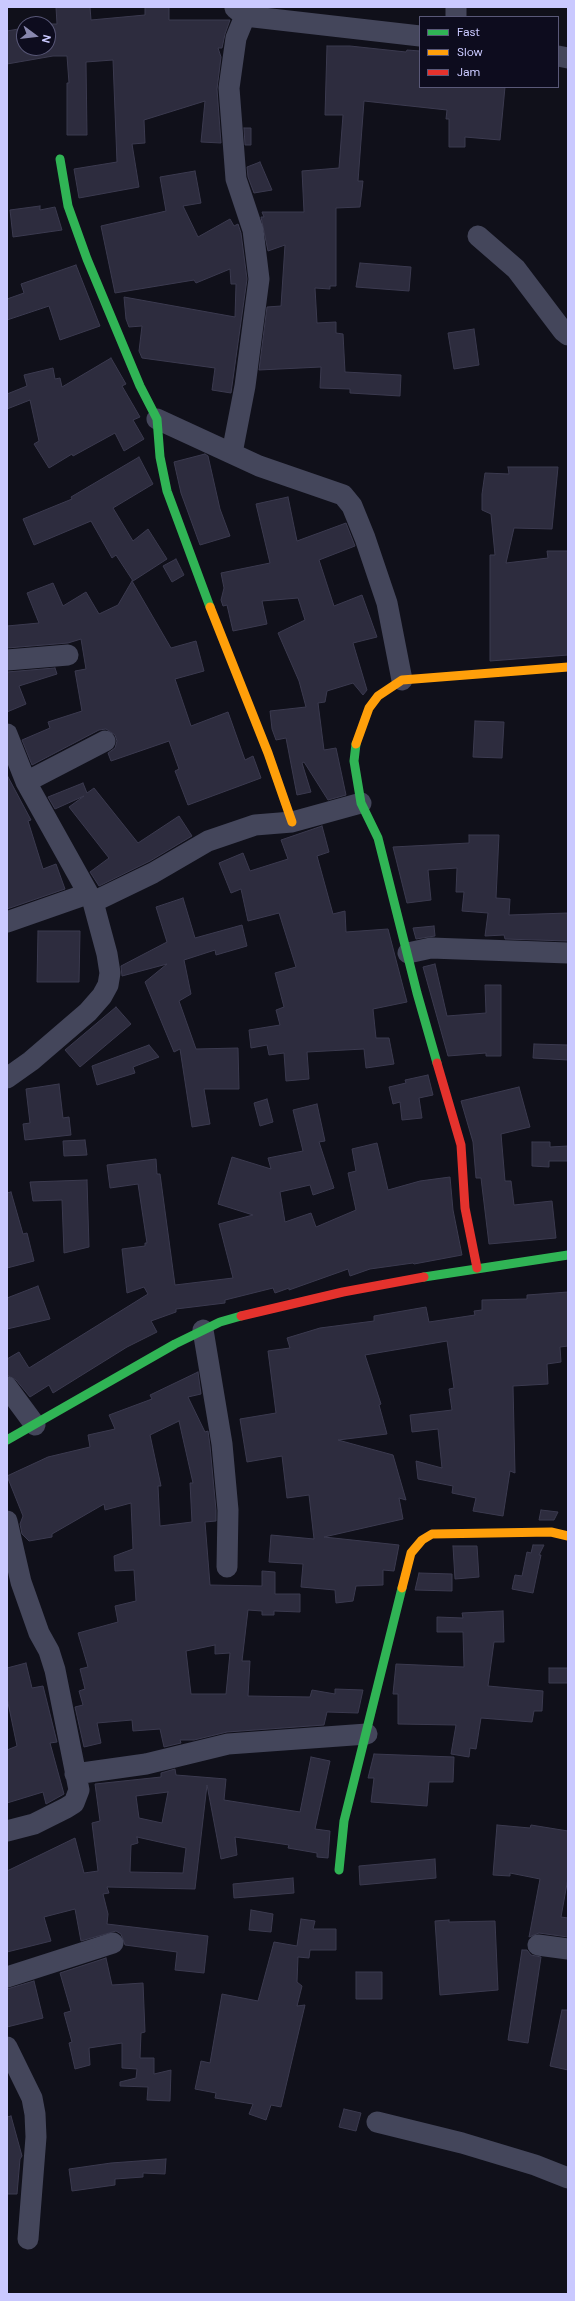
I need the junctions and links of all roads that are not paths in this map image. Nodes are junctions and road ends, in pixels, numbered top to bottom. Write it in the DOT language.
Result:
graph roads {
  1 [pos="239,12"];
  2 [pos="419,36"];
  3 [pos="60,159"];
  4 [pos="478,236"];
  5 [pos="568,335"];
  6 [pos="157,419"];
  7 [pos="232,453"];
  8 [pos="68,655"];
  9 [pos="7,660"];
  10 [pos="568,667"];
  11 [pos="402,680"];
  12 [pos="7,734"];
  13 [pos="105,740"];
  14 [pos="26,782"];
  15 [pos="361,802"];
  16 [pos="292,822"];
  17 [pos="90,898"];
  18 [pos="7,922"];
  19 [pos="408,953"];
  20 [pos="568,953"];
  21 [pos="7,1078"];
  22 [pos="568,1255"];
  23 [pos="478,1268"];
  24 [pos="203,1330"];
  25 [pos="7,1387"];
  26 [pos="35,1424"];
  27 [pos="7,1440"];
  28 [pos="7,1521"];
  29 [pos="568,1536"];
  30 [pos="227,1567"];
  31 [pos="367,1734"];
  32 [pos="75,1774"];
  33 [pos="7,1831"];
  34 [pos="339,1870"];
  35 [pos="113,1943"];
  36 [pos="538,1945"];
  37 [pos="568,1949"];
  38 [pos="7,1977"];
  39 [pos="7,2047"];
  40 [pos="377,2122"];
  41 [pos="568,2178"];
  42 [pos="28,2239"];
  1 -- 2 [label="street"];
  1 -- 7 [label="street"];
  3 -- 6 [label="street"];
  4 -- 5 [label="street"];
  6 -- 7 [label="street"];
  6 -- 16 [label="street"];
  7 -- 11 [label="street"];
  8 -- 9 [label="street"];
  10 -- 11 [label="street"];
  11 -- 15 [label="street"];
  12 -- 14 [label="street"];
  13 -- 14 [label="street"];
  14 -- 17 [label="street"];
  15 -- 16 [label="street"];
  15 -- 19 [label="street"];
  16 -- 17 [label="street"];
  17 -- 18 [label="street"];
  17 -- 21 [label="street"];
  19 -- 20 [label="street"];
  19 -- 23 [label="street"];
  22 -- 23 [label="street"];
  23 -- 24 [label="street"];
  24 -- 26 [label="street"];
  24 -- 30 [label="street"];
  25 -- 26 [label="street"];
  26 -- 27 [label="street"];
  28 -- 32 [label="street"];
  29 -- 31 [label="street"];
  31 -- 32 [label="street"];
  31 -- 34 [label="street"];
  32 -- 33 [label="street"];
  35 -- 38 [label="street"];
  36 -- 37 [label="street"];
  39 -- 42 [label="street"];
  40 -- 41 [label="street"];
}
